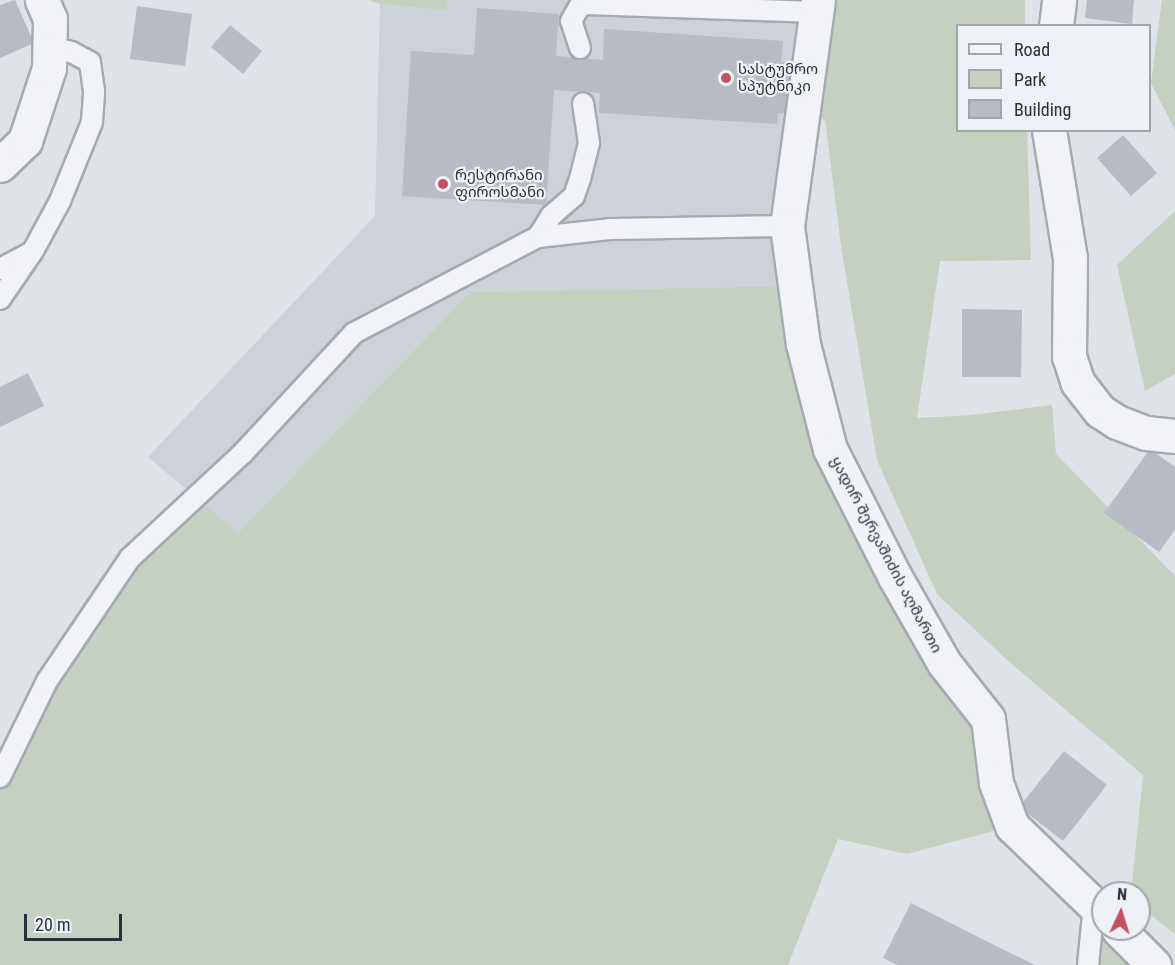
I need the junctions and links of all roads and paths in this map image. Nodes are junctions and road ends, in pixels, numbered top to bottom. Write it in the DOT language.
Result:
graph roads {
  1 [pos="42,0"];
  2 [pos="1059,0"];
  3 [pos="817,6"];
  4 [pos="1056,24"];
  5 [pos="51,46"];
  6 [pos="580,48"];
  7 [pos="583,103"];
  8 [pos="1049,132"];
  9 [pos="0,165"];
  10 [pos="787,226"];
  11 [pos="538,237"];
  12 [pos="33,252"];
  13 [pos="0,269"];
  14 [pos="0,299"];
  15 [pos="1175,436"];
  16 [pos="0,777"];
  17 [pos="1091,902"];
  18 [pos="1092,941"];
  19 [pos="1130,941"];
  20 [pos="1088,965"];
  21 [pos="1154,965"];
  1 -- 5 [label="street"];
  2 -- 4 [label="street"];
  3 -- 6 [label="lane"];
  3 -- 10 [label="street, ყადირ შერვაშიძის აღმართი"];
  5 -- 9 [label="street"];
  5 -- 12 [label="lane"];
  7 -- 11 [label="lane"];
  8 -- 15 [label="street"];
  10 -- 11 [label="lane"];
  10 -- 17 [label="street, ყადირ შერვაშიძის აღმართი"];
  11 -- 16 [label="lane"];
  12 -- 13 [label="lane"];
  12 -- 14 [label="lane"];
  18 -- 20 [label="lane"];
  19 -- 21 [label="street"];
}
